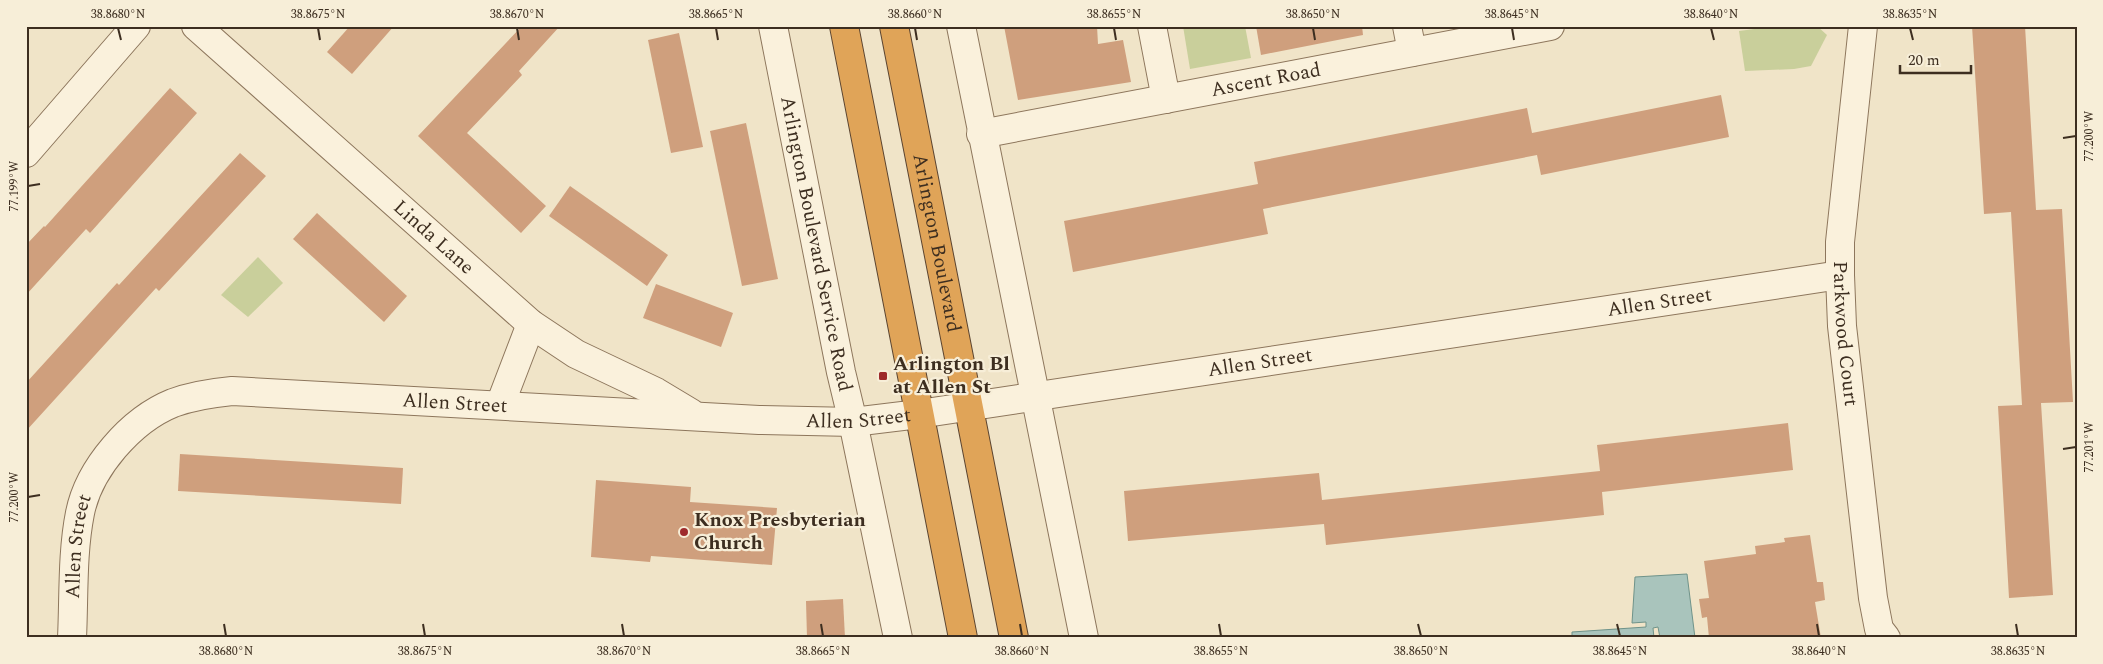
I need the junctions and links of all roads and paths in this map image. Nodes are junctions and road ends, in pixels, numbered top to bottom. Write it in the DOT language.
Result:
graph roads {
  1 [pos="136,26"];
  2 [pos="196,26"];
  3 [pos="773,26"];
  4 [pos="844,26"];
  5 [pos="894,26"];
  6 [pos="960,26"];
  7 [pos="1152,26"];
  8 [pos="1407,26"];
  9 [pos="1550,26"];
  10 [pos="1863,26"];
  11 [pos="1412,52"];
  12 [pos="1166,99"];
  13 [pos="982,134"];
  14 [pos="26,153"];
  15 [pos="1840,275"];
  16 [pos="531,324"];
  17 [pos="1036,396"];
  18 [pos="500,405"];
  19 [pos="969,406"];
  20 [pos="918,414"];
  21 [pos="694,415"];
  22 [pos="854,422"];
  23 [pos="72,638"];
  24 [pos="898,638"];
  25 [pos="962,638"];
  26 [pos="1014,638"];
  27 [pos="1084,638"];
  28 [pos="1886,638"];
  1 -- 14 [label="street"];
  2 -- 16 [label="street, Linda Lane"];
  3 -- 22 [label="street, Arlington Boulevard Service Road"];
  4 -- 20 [label="highway"];
  5 -- 19 [label="highway, Arlington Boulevard"];
  6 -- 13 [label="street"];
  7 -- 12 [label="street"];
  8 -- 11 [label="street"];
  9 -- 11 [label="street, Ascent Road"];
  10 -- 15 [label="street, Parkwood Court"];
  11 -- 12 [label="street, Ascent Road"];
  12 -- 13 [label="street, Ascent Road"];
  13 -- 17 [label="street"];
  15 -- 17 [label="street, Allen Street"];
  15 -- 28 [label="street, Parkwood Court"];
  16 -- 18 [label="street"];
  16 -- 21 [label="street, Linda Lane"];
  17 -- 19 [label="street, Allen Street"];
  17 -- 27 [label="street"];
  18 -- 21 [label="street, Allen Street"];
  18 -- 23 [label="street, Allen Street"];
  19 -- 20 [label="street, Allen Street"];
  19 -- 26 [label="highway, Arlington Boulevard"];
  20 -- 22 [label="street, Allen Street"];
  20 -- 25 [label="highway"];
  21 -- 22 [label="street, Allen Street"];
  22 -- 24 [label="street, Arlington Boulevard Service Road"];
}
